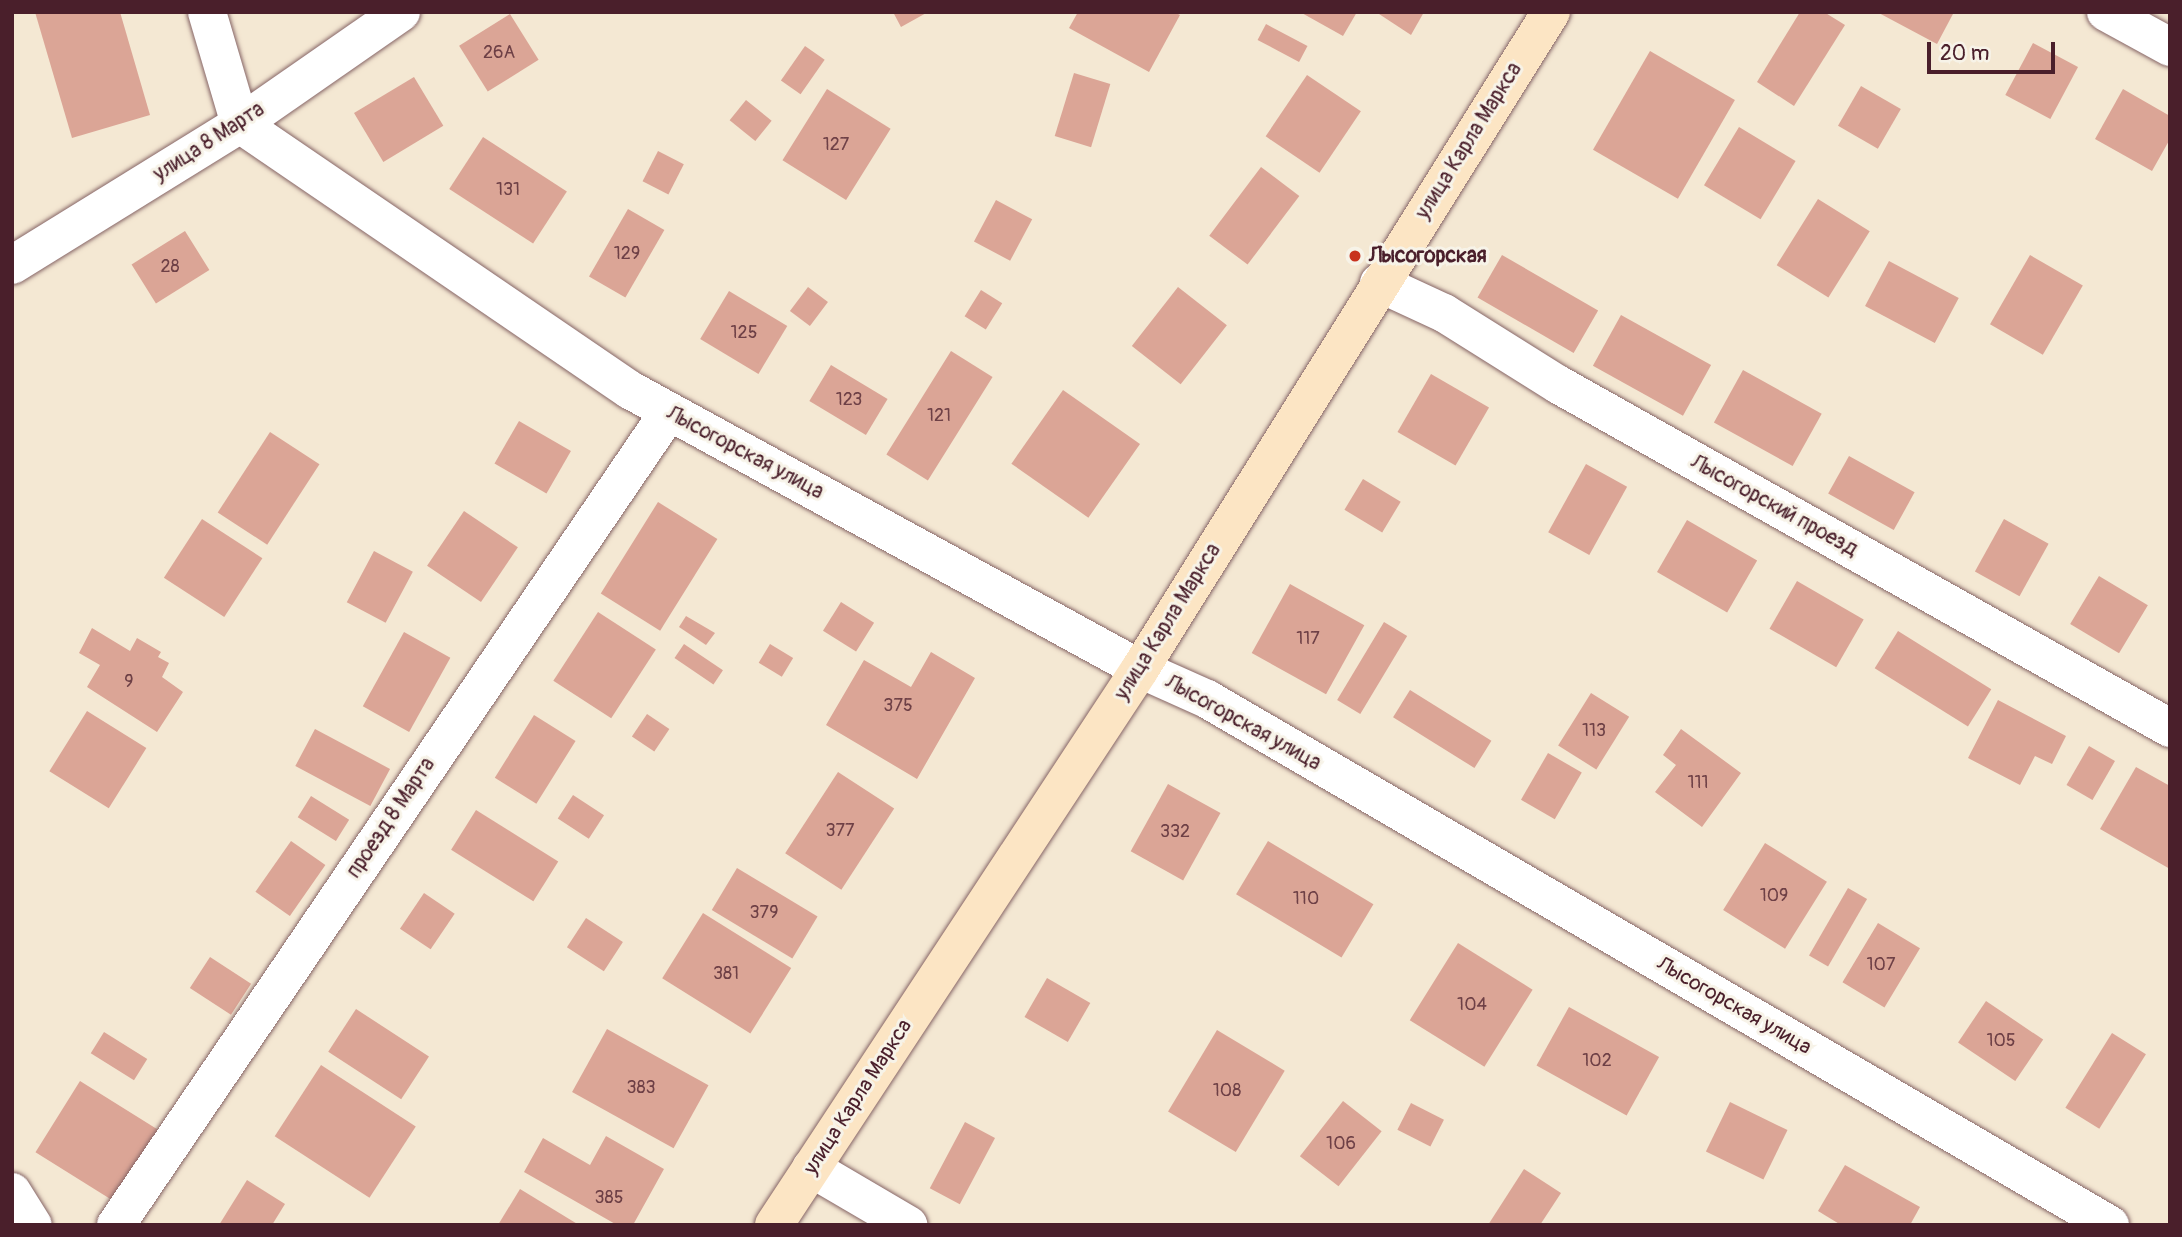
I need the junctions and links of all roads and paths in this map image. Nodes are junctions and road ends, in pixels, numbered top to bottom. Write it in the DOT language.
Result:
graph roads {
  1 [pos="207,12"];
  2 [pos="401,12"];
  3 [pos="1551,12"];
  4 [pos="2106,12"];
  5 [pos="2170,47"];
  6 [pos="240,124"];
  7 [pos="12,265"];
  8 [pos="1379,283"];
  9 [pos="668,412"];
  10 [pos="1140,669"];
  11 [pos="2170,728"];
  12 [pos="811,1168"];
  13 [pos="12,1192"];
  14 [pos="33,1225"];
  15 [pos="116,1225"];
  16 [pos="774,1225"];
  17 [pos="908,1225"];
  18 [pos="2110,1225"];
  1 -- 6 [label="street"];
  2 -- 6 [label="street, улица 8 Марта"];
  3 -- 8 [label="main road, улица Карла Маркса"];
  4 -- 5 [label="street"];
  6 -- 7 [label="street, улица 8 Марта"];
  6 -- 9 [label="street, Лысогорская улица"];
  8 -- 10 [label="main road, улица Карла Маркса"];
  8 -- 11 [label="street, Лысогорский проезд"];
  9 -- 10 [label="street, Лысогорская улица"];
  9 -- 15 [label="street, проезд 8 Марта"];
  10 -- 12 [label="main road, улица Карла Маркса"];
  10 -- 18 [label="street, Лысогорская улица"];
  12 -- 16 [label="main road, улица Карла Маркса"];
  12 -- 17 [label="street"];
  13 -- 14 [label="street"];
}
